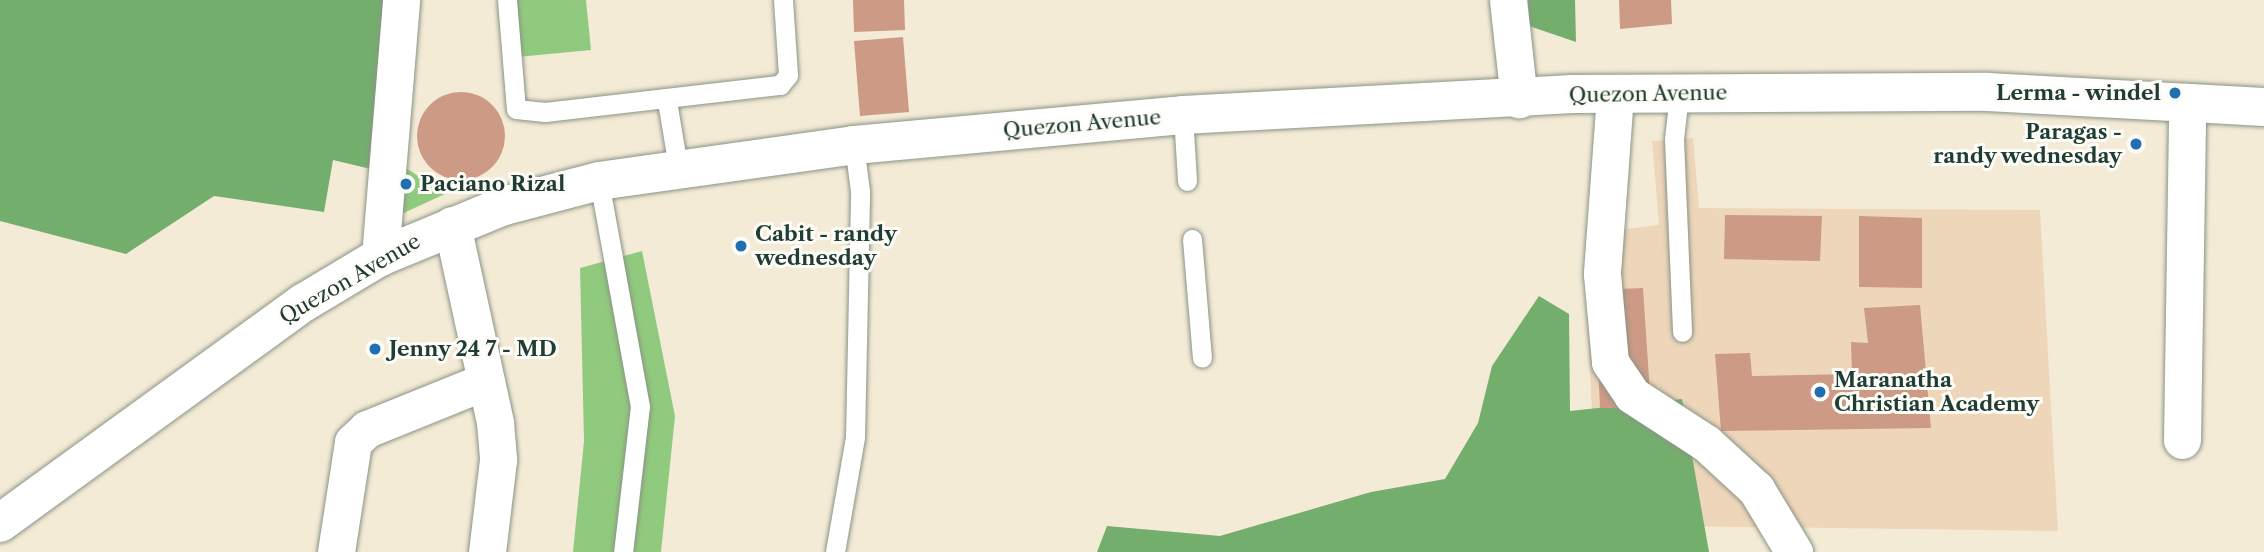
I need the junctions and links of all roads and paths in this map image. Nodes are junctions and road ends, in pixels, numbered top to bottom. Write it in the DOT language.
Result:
graph roads {
  1 [pos="401,0"];
  2 [pos="507,0"];
  3 [pos="783,0"];
  4 [pos="1508,0"];
  5 [pos="1615,95"];
  6 [pos="1678,95"];
  7 [pos="1519,99"];
  8 [pos="667,101"];
  9 [pos="2187,103"];
  10 [pos="2264,107"];
  11 [pos="1183,115"];
  12 [pos="854,145"];
  13 [pos="678,167"];
  14 [pos="599,180"];
  15 [pos="1186,181"];
  16 [pos="452,225"];
  17 [pos="1192,239"];
  18 [pos="380,257"];
  19 [pos="1682,332"];
  20 [pos="1202,358"];
  21 [pos="486,381"];
  22 [pos="2182,440"];
  23 [pos="4,514"];
  24 [pos="336,552"];
  25 [pos="487,552"];
  26 [pos="623,552"];
  27 [pos="835,552"];
  28 [pos="1794,552"];
  1 -- 18 [label="street"];
  2 -- 8 [label="lane"];
  3 -- 8 [label="lane"];
  4 -- 7 [label="street"];
  5 -- 6 [label="main road, Quezon Avenue"];
  5 -- 7 [label="main road, Quezon Avenue"];
  5 -- 28 [label="street"];
  6 -- 9 [label="main road, Quezon Avenue"];
  6 -- 19 [label="lane"];
  7 -- 11 [label="main road, Quezon Avenue"];
  8 -- 13 [label="lane"];
  9 -- 10 [label="main road, Quezon Avenue"];
  9 -- 22 [label="street"];
  11 -- 12 [label="main road, Quezon Avenue"];
  11 -- 15 [label="lane"];
  12 -- 13 [label="main road, Quezon Avenue"];
  12 -- 27 [label="lane"];
  13 -- 14 [label="main road, Quezon Avenue"];
  14 -- 16 [label="main road, Quezon Avenue"];
  14 -- 26 [label="lane"];
  16 -- 18 [label="main road, Quezon Avenue"];
  16 -- 21 [label="street"];
  17 -- 20 [label="lane"];
  18 -- 23 [label="main road, Quezon Avenue"];
  21 -- 24 [label="street"];
  21 -- 25 [label="street"];
}
